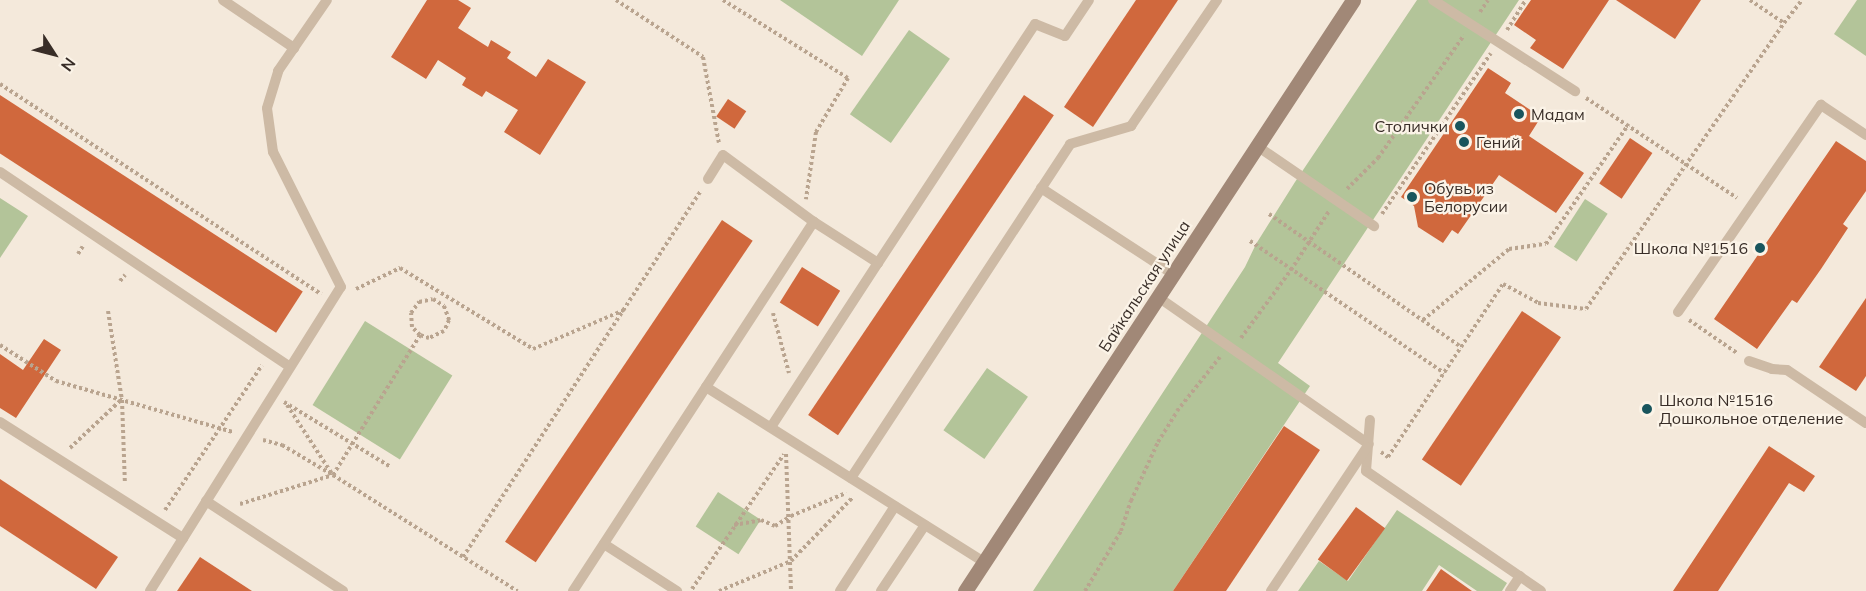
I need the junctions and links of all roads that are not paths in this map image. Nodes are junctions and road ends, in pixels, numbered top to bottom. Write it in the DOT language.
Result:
graph roads {
  1 [pos="223,0"];
  2 [pos="327,0"];
  3 [pos="1089,0"];
  4 [pos="1217,0"];
  5 [pos="1353,0"];
  6 [pos="1432,0"];
  7 [pos="294,48"];
  8 [pos="1575,91"];
  9 [pos="1866,135"];
  10 [pos="1257,146"];
  11 [pos="0,172"];
  12 [pos="708,179"];
  13 [pos="1041,188"];
  14 [pos="814,222"];
  15 [pos="1374,226"];
  16 [pos="878,263"];
  17 [pos="1173,274"];
  18 [pos="1158,297"];
  19 [pos="1678,312"];
  20 [pos="1749,361"];
  21 [pos="290,367"];
  22 [pos="706,387"];
  23 [pos="1370,420"];
  24 [pos="0,422"];
  25 [pos="1866,423"];
  26 [pos="771,427"];
  27 [pos="1369,444"];
  28 [pos="850,478"];
  29 [pos="211,504"];
  30 [pos="895,506"];
  31 [pos="925,525"];
  32 [pos="183,538"];
  33 [pos="604,544"];
  34 [pos="984,562"];
  35 [pos="1520,576"];
  36 [pos="150,591"];
  37 [pos="343,591"];
  38 [pos="573,591"];
  39 [pos="677,591"];
  40 [pos="840,591"];
  41 [pos="881,591"];
  42 [pos="964,591"];
  43 [pos="1271,591"];
  44 [pos="1510,591"];
  45 [pos="1541,591"];
  1 -- 7 [label="lane"];
  2 -- 7 [label="lane"];
  3 -- 16 [label="lane"];
  4 -- 13 [label="lane"];
  5 -- 10 [label="street, Байкальская улица"];
  6 -- 8 [label="lane"];
  7 -- 21 [label="lane"];
  9 -- 19 [label="lane"];
  10 -- 15 [label="lane"];
  10 -- 17 [label="street, Байкальская улица"];
  11 -- 21 [label="lane"];
  12 -- 14 [label="lane"];
  13 -- 17 [label="lane"];
  13 -- 28 [label="lane"];
  14 -- 16 [label="lane"];
  14 -- 22 [label="lane"];
  16 -- 26 [label="lane"];
  17 -- 18 [label="street, Байкальская улица"];
  18 -- 27 [label="lane"];
  18 -- 34 [label="street, Байкальская улица"];
  20 -- 25 [label="lane"];
  21 -- 29 [label="lane"];
  22 -- 26 [label="lane"];
  22 -- 33 [label="lane"];
  23 -- 27 [label="lane"];
  24 -- 32 [label="lane"];
  26 -- 28 [label="lane"];
  27 -- 35 [label="lane"];
  27 -- 43 [label="lane"];
  28 -- 30 [label="lane"];
  29 -- 32 [label="lane"];
  29 -- 37 [label="lane"];
  30 -- 31 [label="lane"];
  30 -- 40 [label="lane"];
  31 -- 34 [label="lane"];
  31 -- 41 [label="lane"];
  32 -- 36 [label="lane"];
  33 -- 38 [label="lane"];
  33 -- 39 [label="lane"];
  34 -- 42 [label="street, Байкальская улица"];
  35 -- 44 [label="lane"];
  35 -- 45 [label="lane"];
}
